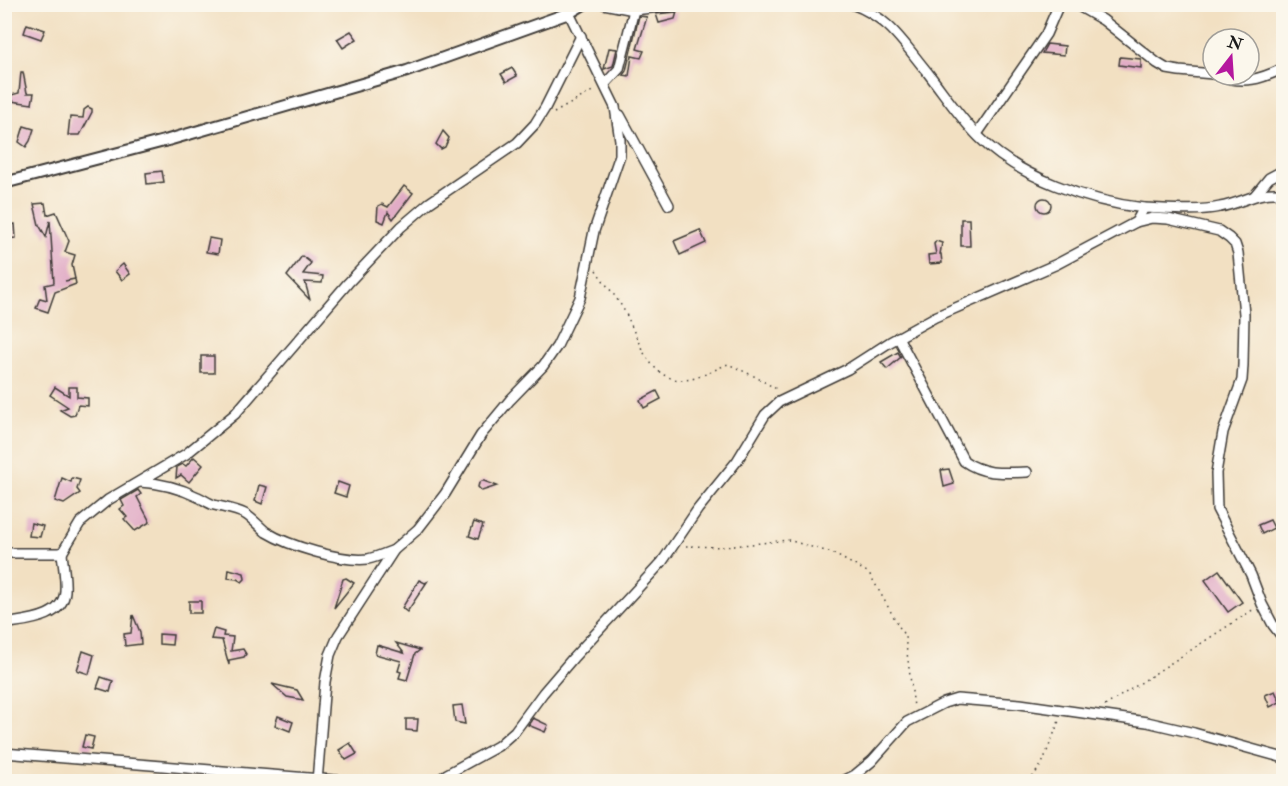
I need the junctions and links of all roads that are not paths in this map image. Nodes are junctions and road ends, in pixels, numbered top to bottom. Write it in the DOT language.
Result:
graph roads {
  1 [pos="584,4"];
  2 [pos="604,4"];
  3 [pos="686,4"];
  4 [pos="852,4"];
  5 [pos="1059,4"];
  6 [pos="1075,4"];
  7 [pos="634,10"];
  8 [pos="569,14"];
  9 [pos="581,36"];
  10 [pos="1284,68"];
  11 [pos="1201,73"];
  12 [pos="1261,78"];
  13 [pos="605,84"];
  14 [pos="615,107"];
  15 [pos="977,134"];
  16 [pos="1284,170"];
  17 [pos="4,183"];
  18 [pos="1284,194"];
  19 [pos="1255,195"];
  20 [pos="669,205"];
  21 [pos="1144,208"];
  22 [pos="1136,222"];
  23 [pos="898,337"];
  24 [pos="1027,472"];
  25 [pos="140,482"];
  26 [pos="394,550"];
  27 [pos="4,553"];
  28 [pos="62,553"];
  29 [pos="4,624"];
  30 [pos="1284,639"];
  31 [pos="4,753"];
  32 [pos="1284,758"];
  33 [pos="220,771"];
  34 [pos="317,780"];
  35 [pos="216,782"];
  36 [pos="358,782"];
  37 [pos="437,782"];
  38 [pos="841,782"];
  1 -- 8 [label="street"];
  2 -- 7 [label="street"];
  3 -- 7 [label="street"];
  4 -- 15 [label="street"];
  5 -- 15 [label="street"];
  6 -- 11 [label="street"];
  7 -- 13 [label="street"];
  8 -- 9 [label="street"];
  8 -- 17 [label="street"];
  9 -- 13 [label="street"];
  9 -- 25 [label="street"];
  10 -- 12 [label="street"];
  13 -- 14 [label="street"];
  14 -- 20 [label="street"];
  14 -- 26 [label="street"];
  15 -- 21 [label="street"];
  16 -- 19 [label="street"];
  18 -- 19 [label="street"];
  19 -- 21 [label="street"];
  21 -- 22 [label="street"];
  22 -- 23 [label="street"];
  22 -- 30 [label="street"];
  23 -- 24 [label="street"];
  23 -- 37 [label="street"];
  25 -- 26 [label="street"];
  25 -- 28 [label="street"];
  26 -- 34 [label="street"];
  27 -- 28 [label="street"];
  28 -- 29 [label="street"];
  31 -- 33 [label="street"];
  32 -- 38 [label="street"];
  33 -- 34 [label="street"];
  33 -- 35 [label="street"];
  34 -- 36 [label="street"];
}
